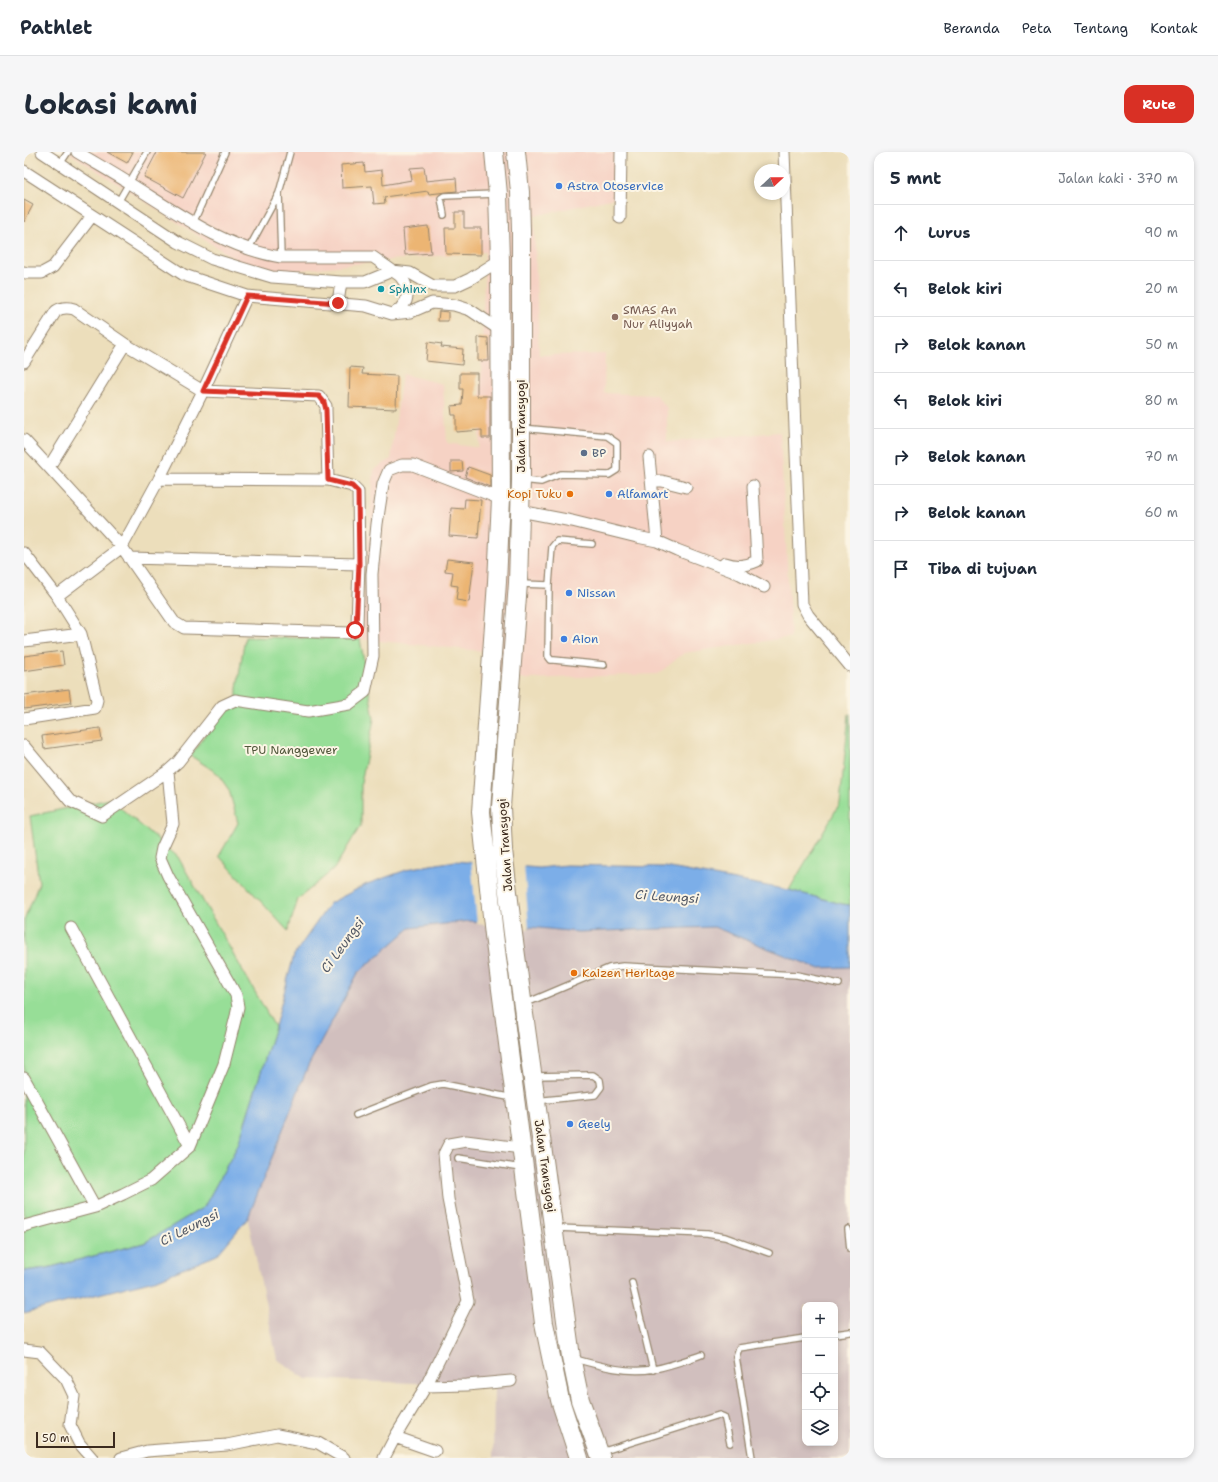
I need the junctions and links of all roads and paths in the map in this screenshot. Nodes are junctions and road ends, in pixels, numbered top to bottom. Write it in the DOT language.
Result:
graph roads {
  1 [pos="42,152"];
  2 [pos="68,152"];
  3 [pos="77,152"];
  4 [pos="147,152"];
  5 [pos="225,152"];
  6 [pos="290,152"];
  7 [pos="494,152"];
  8 [pos="516,152"];
  9 [pos="621,152"];
  10 [pos="784,152"];
  11 [pos="60,164"];
  12 [pos="24,171"];
  13 [pos="130,183"];
  14 [pos="279,193"];
  15 [pos="498,194"];
  16 [pos="118,203"];
  17 [pos="444,215"];
  18 [pos="92,216"];
  19 [pos="620,218"];
  20 [pos="193,223"];
  21 [pos="249,248"];
  22 [pos="281,257"];
  23 [pos="500,260"];
  24 [pos="392,271"];
  25 [pos="24,272"];
  26 [pos="341,282"];
  27 [pos="455,286"];
  28 [pos="247,296"];
  29 [pos="338,303"];
  30 [pos="454,305"];
  31 [pos="392,314"];
  32 [pos="500,330"];
  33 [pos="125,344"];
  34 [pos="24,362"];
  35 [pos="203,391"];
  36 [pos="520,428"];
  37 [pos="24,440"];
  38 [pos="649,457"];
  39 [pos="49,467"];
  40 [pos="160,479"];
  41 [pos="328,480"];
  42 [pos="521,480"];
  43 [pos="652,481"];
  44 [pos="753,486"];
  45 [pos="686,487"];
  46 [pos="500,499"];
  47 [pos="520,511"];
  48 [pos="657,536"];
  49 [pos="592,544"];
  50 [pos="122,547"];
  51 [pos="25,556"];
  52 [pos="130,558"];
  53 [pos="359,564"];
  54 [pos="518,583"];
  55 [pos="549,585"];
  56 [pos="764,587"];
  57 [pos="57,596"];
  58 [pos="80,634"];
  59 [pos="24,641"];
  60 [pos="604,665"];
  61 [pos="850,666"];
  62 [pos="24,719"];
  63 [pos="24,746"];
  64 [pos="168,771"];
  65 [pos="70,928"];
  66 [pos="839,984"];
  67 [pos="523,1004"];
  68 [pos="532,1076"];
  69 [pos="24,1078"];
  70 [pos="515,1099"];
  71 [pos="545,1100"];
  72 [pos="356,1115"];
  73 [pos="190,1146"];
  74 [pos="521,1148"];
  75 [pos="458,1158"];
  76 [pos="523,1168"];
  77 [pos="95,1207"];
  78 [pos="24,1226"];
  79 [pos="553,1228"];
  80 [pos="848,1229"];
  81 [pos="850,1249"];
  82 [pos="769,1253"];
  83 [pos="632,1283"];
  84 [pos="850,1332"];
  85 [pos="838,1334"];
  86 [pos="802,1338"];
  87 [pos="24,1350"];
  88 [pos="701,1355"];
  89 [pos="571,1358"];
  90 [pos="653,1370"];
  91 [pos="511,1381"];
  92 [pos="426,1386"];
  93 [pos="395,1437"];
  94 [pos="730,1443"];
  95 [pos="435,1451"];
  96 [pos="600,1455"];
  97 [pos="92,1458"];
  98 [pos="120,1458"];
  99 [pos="344,1458"];
  100 [pos="384,1458"];
  101 [pos="579,1458"];
  102 [pos="752,1458"];
  1 -- 11 [label="street"];
  2 -- 11 [label="lane"];
  3 -- 13 [label="street"];
  4 -- 13 [label="lane"];
  5 -- 20 [label="lane"];
  6 -- 14 [label="lane"];
  7 -- 15 [label="highway, Jalan Transyogi"];
  8 -- 36 [label="highway, Jalan Transyogi"];
  9 -- 19 [label="street"];
  10 -- 61 [label="street"];
  11 -- 16 [label="street"];
  12 -- 18 [label="street"];
  13 -- 16 [label="lane"];
  13 -- 20 [label="street"];
  14 -- 21 [label="lane"];
  14 -- 22 [label="lane"];
  15 -- 17 [label="lane"];
  15 -- 23 [label="highway, Jalan Transyogi"];
  16 -- 26 [label="street"];
  18 -- 25 [label="street"];
  18 -- 28 [label="street"];
  20 -- 21 [label="street"];
  21 -- 22 [label="street"];
  22 -- 24 [label="street"];
  23 -- 27 [label="street"];
  23 -- 32 [label="highway, Jalan Transyogi"];
  24 -- 26 [label="street"];
  24 -- 27 [label="street"];
  24 -- 31 [label="street"];
  26 -- 29 [label="street"];
  27 -- 30 [label="street"];
  28 -- 29 [label="street"];
  28 -- 35 [label="street"];
  29 -- 31 [label="street"];
  30 -- 31 [label="street"];
  30 -- 32 [label="street"];
  32 -- 46 [label="highway, Jalan Transyogi"];
  33 -- 34 [label="street"];
  33 -- 35 [label="street"];
  33 -- 39 [label="street"];
  35 -- 40 [label="street"];
  35 -- 41 [label="street"];
  36 -- 42 [label="highway, Jalan Transyogi"];
  36 -- 42 [label="lane"];
  37 -- 39 [label="street"];
  38 -- 43 [label="street"];
  39 -- 50 [label="street"];
  40 -- 41 [label="street"];
  40 -- 50 [label="street"];
  41 -- 53 [label="street"];
  42 -- 47 [label="highway, Jalan Transyogi"];
  43 -- 45 [label="street"];
  43 -- 48 [label="street"];
  44 -- 48 [label="street"];
  46 -- 64 [label="street"];
  46 -- 70 [label="highway, Jalan Transyogi"];
  47 -- 48 [label="street"];
  47 -- 54 [label="highway, Jalan Transyogi"];
  48 -- 56 [label="street"];
  49 -- 55 [label="lane"];
  50 -- 52 [label="street"];
  50 -- 57 [label="street"];
  51 -- 57 [label="street"];
  52 -- 53 [label="street"];
  52 -- 53 [label="street"];
  54 -- 55 [label="lane"];
  54 -- 67 [label="highway, Jalan Transyogi"];
  55 -- 60 [label="lane"];
  57 -- 58 [label="street"];
  58 -- 59 [label="street"];
  58 -- 62 [label="street"];
  63 -- 64 [label="street"];
  64 -- 73 [label="street"];
  65 -- 73 [label="street"];
  66 -- 67 [label="lane"];
  67 -- 68 [label="highway, Jalan Transyogi"];
  68 -- 71 [label="lane"];
  68 -- 79 [label="highway, Jalan Transyogi"];
  69 -- 77 [label="street"];
  70 -- 72 [label="lane"];
  70 -- 74 [label="highway, Jalan Transyogi"];
  73 -- 77 [label="street"];
  74 -- 76 [label="highway, Jalan Transyogi"];
  74 -- 92 [label="street"];
  75 -- 76 [label="lane"];
  76 -- 101 [label="highway, Jalan Transyogi"];
  77 -- 78 [label="street"];
  79 -- 82 [label="lane"];
  79 -- 89 [label="highway, Jalan Transyogi"];
  80 -- 81 [label="lane"];
  83 -- 90 [label="lane"];
  84 -- 85 [label="lane"];
  86 -- 102 [label="lane"];
  87 -- 97 [label="street"];
  88 -- 90 [label="lane"];
  89 -- 90 [label="lane"];
  89 -- 96 [label="highway, Jalan Transyogi"];
  91 -- 92 [label="street"];
  92 -- 93 [label="street"];
  93 -- 95 [label="street"];
  93 -- 100 [label="street"];
  94 -- 96 [label="lane"];
  98 -- 99 [label="street"];
}
